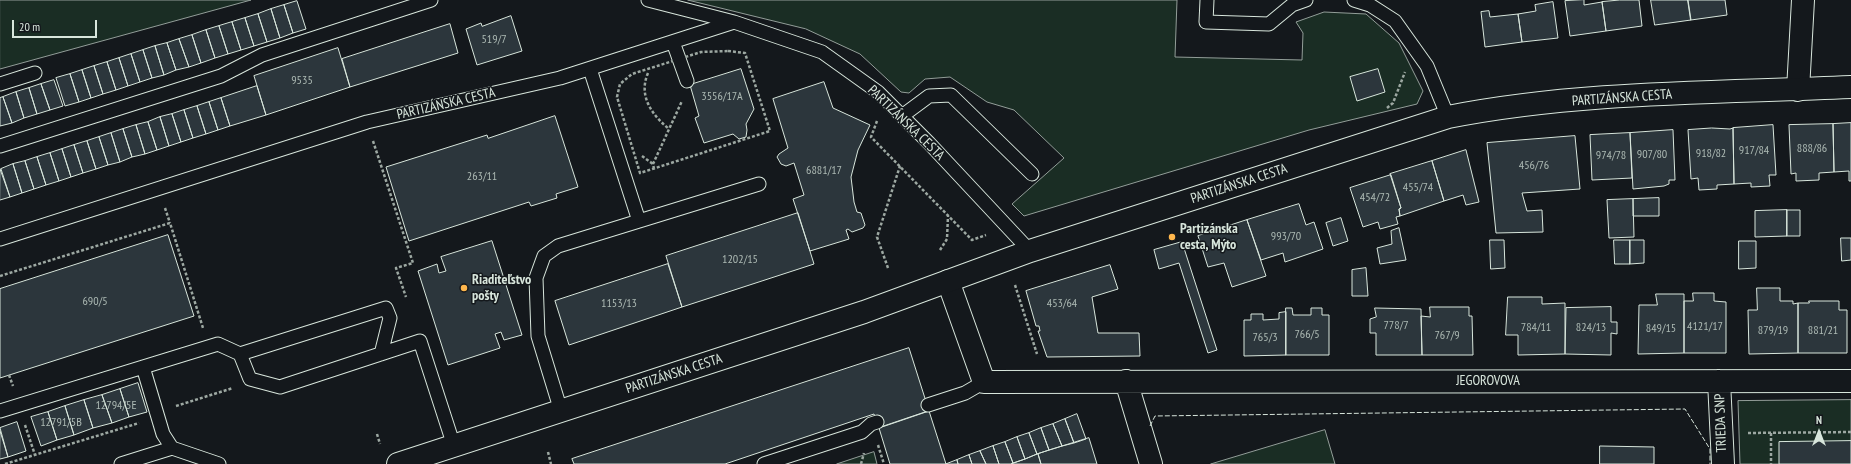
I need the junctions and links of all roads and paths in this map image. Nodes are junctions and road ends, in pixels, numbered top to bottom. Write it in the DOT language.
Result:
graph roads {
  1 [pos="431,0"];
  2 [pos="648,0"];
  3 [pos="1207,0"];
  4 [pos="1306,0"];
  5 [pos="1354,0"];
  6 [pos="1803,0"];
  7 [pos="734,22"];
  8 [pos="673,42"];
  9 [pos="1410,42"];
  10 [pos="679,59"];
  11 [pos="590,68"];
  12 [pos="650,68"];
  13 [pos="35,73"];
  14 [pos="687,81"];
  15 [pos="0,84"];
  16 [pos="1851,87"];
  17 [pos="1798,90"];
  18 [pos="1385,110"];
  19 [pos="902,116"];
  20 [pos="1448,117"];
  21 [pos="367,122"];
  22 [pos="669,129"];
  23 [pos="871,137"];
  24 [pos="0,146"];
  25 [pos="900,166"];
  26 [pos="654,169"];
  27 [pos="1032,174"];
  28 [pos="759,184"];
  29 [pos="948,216"];
  30 [pos="640,221"];
  31 [pos="0,239"];
  32 [pos="972,240"];
  33 [pos="940,250"];
  34 [pos="1030,251"];
  35 [pos="888,268"];
  36 [pos="0,276"];
  37 [pos="948,281"];
  38 [pos="1015,285"];
  39 [pos="408,304"];
  40 [pos="210,347"];
  41 [pos="240,354"];
  42 [pos="381,354"];
  43 [pos="1037,354"];
  44 [pos="143,367"];
  45 [pos="256,381"];
  46 [pos="1719,381"];
  47 [pos="1851,381"];
  48 [pos="984,382"];
  49 [pos="1126,382"];
  50 [pos="928,406"];
  51 [pos="0,411"];
  52 [pos="561,411"];
  53 [pos="157,415"];
  54 [pos="877,422"];
  55 [pos="1851,432"];
  56 [pos="1721,433"];
  57 [pos="1770,433"];
  58 [pos="376,434"];
  59 [pos="380,444"];
  60 [pos="172,448"];
  61 [pos="457,450"];
  62 [pos="548,452"];
  63 [pos="5,464"];
  64 [pos="121,464"];
  65 [pos="219,464"];
  66 [pos="398,464"];
  67 [pos="551,464"];
  68 [pos="764,464"];
  69 [pos="1151,464"];
  70 [pos="1723,464"];
  71 [pos="1771,464"];
  1 -- 24 [label="lane"];
  2 -- 7 [label="lane, PARTIZÁNSKA CESTA"];
  3 -- 4 [label="lane"];
  5 -- 9 [label="lane"];
  6 -- 17 [label="street"];
  7 -- 8 [label="lane, PARTIZÁNSKA CESTA"];
  7 -- 19 [label="lane, PARTIZÁNSKA CESTA"];
  8 -- 10 [label="lane"];
  8 -- 11 [label="lane, PARTIZÁNSKA CESTA"];
  9 -- 18 [label="path"];
  9 -- 20 [label="lane"];
  10 -- 12 [label="path"];
  10 -- 14 [label="lane"];
  10 -- 26 [label="path"];
  11 -- 21 [label="lane, PARTIZÁNSKA CESTA"];
  11 -- 30 [label="lane"];
  12 -- 22 [label="path"];
  12 -- 26 [label="path"];
  13 -- 15 [label="lane"];
  14 -- 22 [label="path"];
  16 -- 17 [label="street, PARTIZÁNSKA CESTA"];
  17 -- 20 [label="street, PARTIZÁNSKA CESTA"];
  19 -- 27 [label="lane"];
  19 -- 34 [label="lane, PARTIZÁNSKA CESTA"];
  20 -- 34 [label="street, PARTIZÁNSKA CESTA"];
  21 -- 31 [label="lane, PARTIZÁNSKA CESTA"];
  21 -- 39 [label="path"];
  22 -- 26 [label="path"];
  23 -- 25 [label="path"];
  25 -- 29 [label="path"];
  25 -- 35 [label="path"];
  28 -- 30 [label="lane"];
  29 -- 32 [label="path"];
  29 -- 33 [label="path"];
  30 -- 52 [label="lane"];
  34 -- 37 [label="street, PARTIZÁNSKA CESTA"];
  36 -- 40 [label="path"];
  37 -- 48 [label="street"];
  37 -- 52 [label="street, PARTIZÁNSKA CESTA"];
  38 -- 43 [label="path"];
  40 -- 41 [label="lane"];
  40 -- 44 [label="lane"];
  41 -- 42 [label="lane"];
  41 -- 45 [label="lane"];
  42 -- 45 [label="lane"];
  42 -- 61 [label="lane"];
  44 -- 51 [label="lane"];
  44 -- 53 [label="lane"];
  45 -- 53 [label="path"];
  46 -- 47 [label="street, JEGOROVOVA"];
  46 -- 49 [label="street, JEGOROVOVA"];
  46 -- 56 [label="street, TRIEDA SNP"];
  48 -- 49 [label="street"];
  48 -- 50 [label="lane"];
  49 -- 69 [label="street"];
  52 -- 61 [label="street, PARTIZÁNSKA CESTA"];
  53 -- 60 [label="lane"];
  53 -- 63 [label="path"];
  54 -- 68 [label="lane"];
  55 -- 57 [label="path"];
  56 -- 57 [label="path"];
  56 -- 70 [label="street, TRIEDA SNP"];
  57 -- 71 [label="path"];
  58 -- 59 [label="path"];
  60 -- 64 [label="lane"];
  60 -- 65 [label="lane"];
  61 -- 66 [label="street, PARTIZÁNSKA CESTA"];
  62 -- 67 [label="path"];
}
